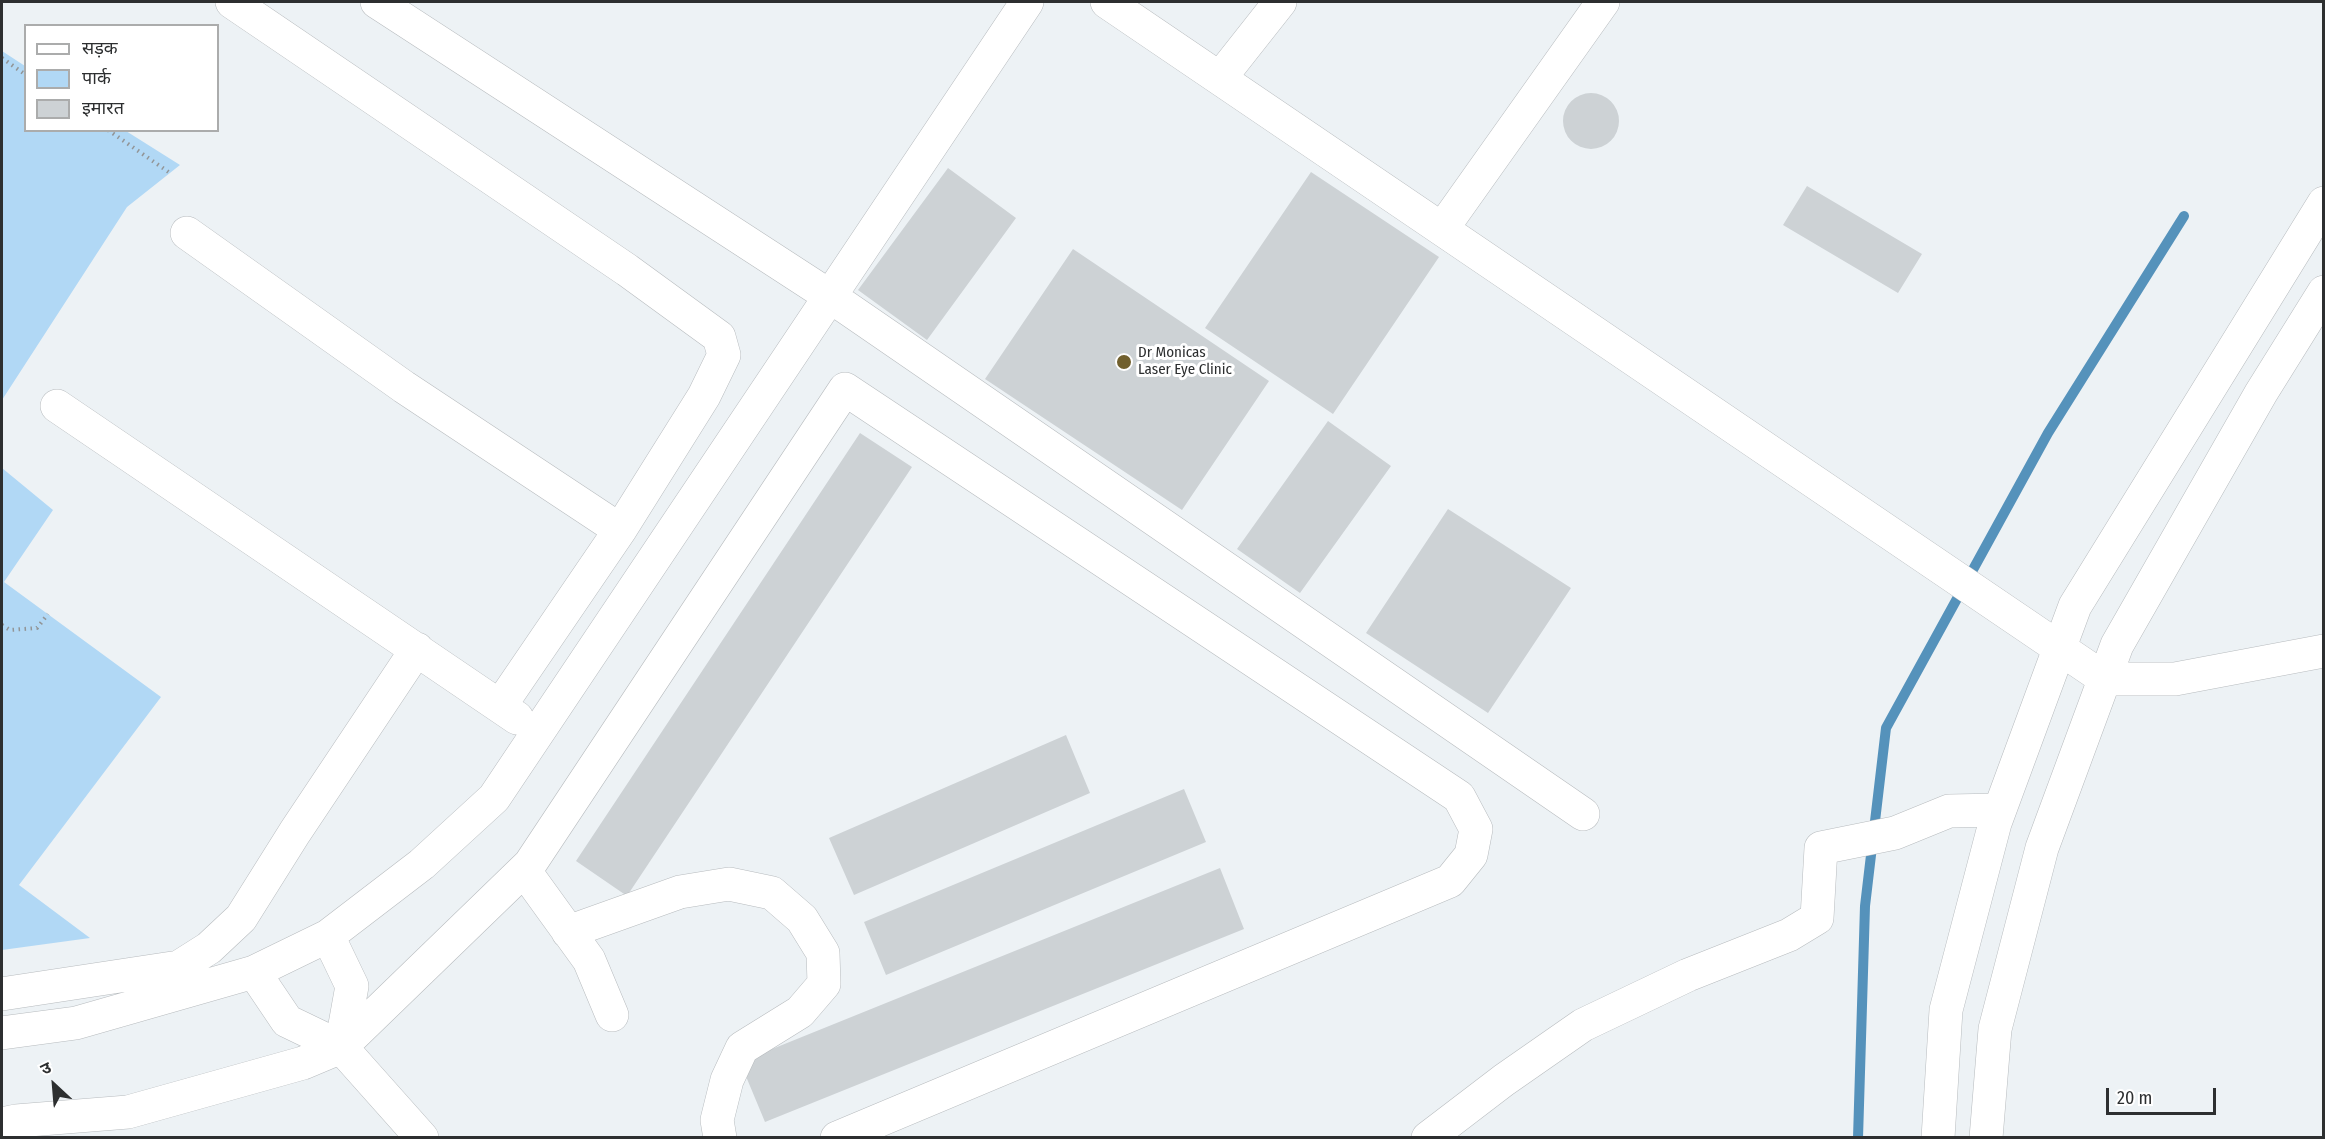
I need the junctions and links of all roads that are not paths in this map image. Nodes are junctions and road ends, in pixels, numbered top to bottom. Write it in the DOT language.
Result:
graph roads {
  1 [pos="232,2"];
  2 [pos="377,2"];
  3 [pos="1027,2"];
  4 [pos="1107,2"];
  5 [pos="1280,2"];
  6 [pos="1603,2"];
  7 [pos="1220,78"];
  8 [pos="2324,203"];
  9 [pos="1442,229"];
  10 [pos="187,233"];
  11 [pos="2324,292"];
  12 [pos="831,297"];
  13 [pos="2313,333"];
  14 [pos="57,406"];
  15 [pos="620,530"];
  16 [pos="417,649"];
  17 [pos="2059,649"];
  18 [pos="2324,651"];
  19 [pos="2105,679"];
  20 [pos="500,706"];
  21 [pos="539,732"];
  22 [pos="1999,810"];
  23 [pos="1583,814"];
  24 [pos="524,870"];
  25 [pos="568,932"];
  26 [pos="328,936"];
  27 [pos="254,972"];
  28 [pos="2,994"];
  29 [pos="612,1015"];
  30 [pos="2,1033"];
  31 [pos="341,1047"];
  32 [pos="2,1124"];
  33 [pos="422,1137"];
  34 [pos="720,1137"];
  35 [pos="837,1137"];
  36 [pos="1406,1137"];
  37 [pos="1412,1137"];
  38 [pos="1428,1137"];
  39 [pos="1938,1137"];
  40 [pos="1986,1137"];
  1 -- 15 [label="street"];
  2 -- 12 [label="street"];
  3 -- 12 [label="street"];
  4 -- 7 [label="street"];
  5 -- 7 [label="street"];
  6 -- 9 [label="street"];
  7 -- 9 [label="street"];
  8 -- 17 [label="street"];
  9 -- 17 [label="street"];
  10 -- 15 [label="street"];
  11 -- 13 [label="street"];
  12 -- 21 [label="street"];
  12 -- 23 [label="street"];
  13 -- 19 [label="street"];
  14 -- 16 [label="street"];
  15 -- 20 [label="street"];
  16 -- 20 [label="street"];
  16 -- 28 [label="street"];
  17 -- 19 [label="street"];
  17 -- 22 [label="street"];
  18 -- 19 [label="street"];
  19 -- 40 [label="street"];
  20 -- 21 [label="street"];
  21 -- 26 [label="street"];
  22 -- 38 [label="street"];
  22 -- 39 [label="street"];
  24 -- 25 [label="street"];
  24 -- 31 [label="street"];
  24 -- 35 [label="street"];
  25 -- 29 [label="street"];
  25 -- 34 [label="street"];
  26 -- 27 [label="street"];
  26 -- 31 [label="street"];
  27 -- 30 [label="street"];
  27 -- 31 [label="street"];
  31 -- 32 [label="street"];
  31 -- 33 [label="street"];
  36 -- 37 [label="street"];
}
